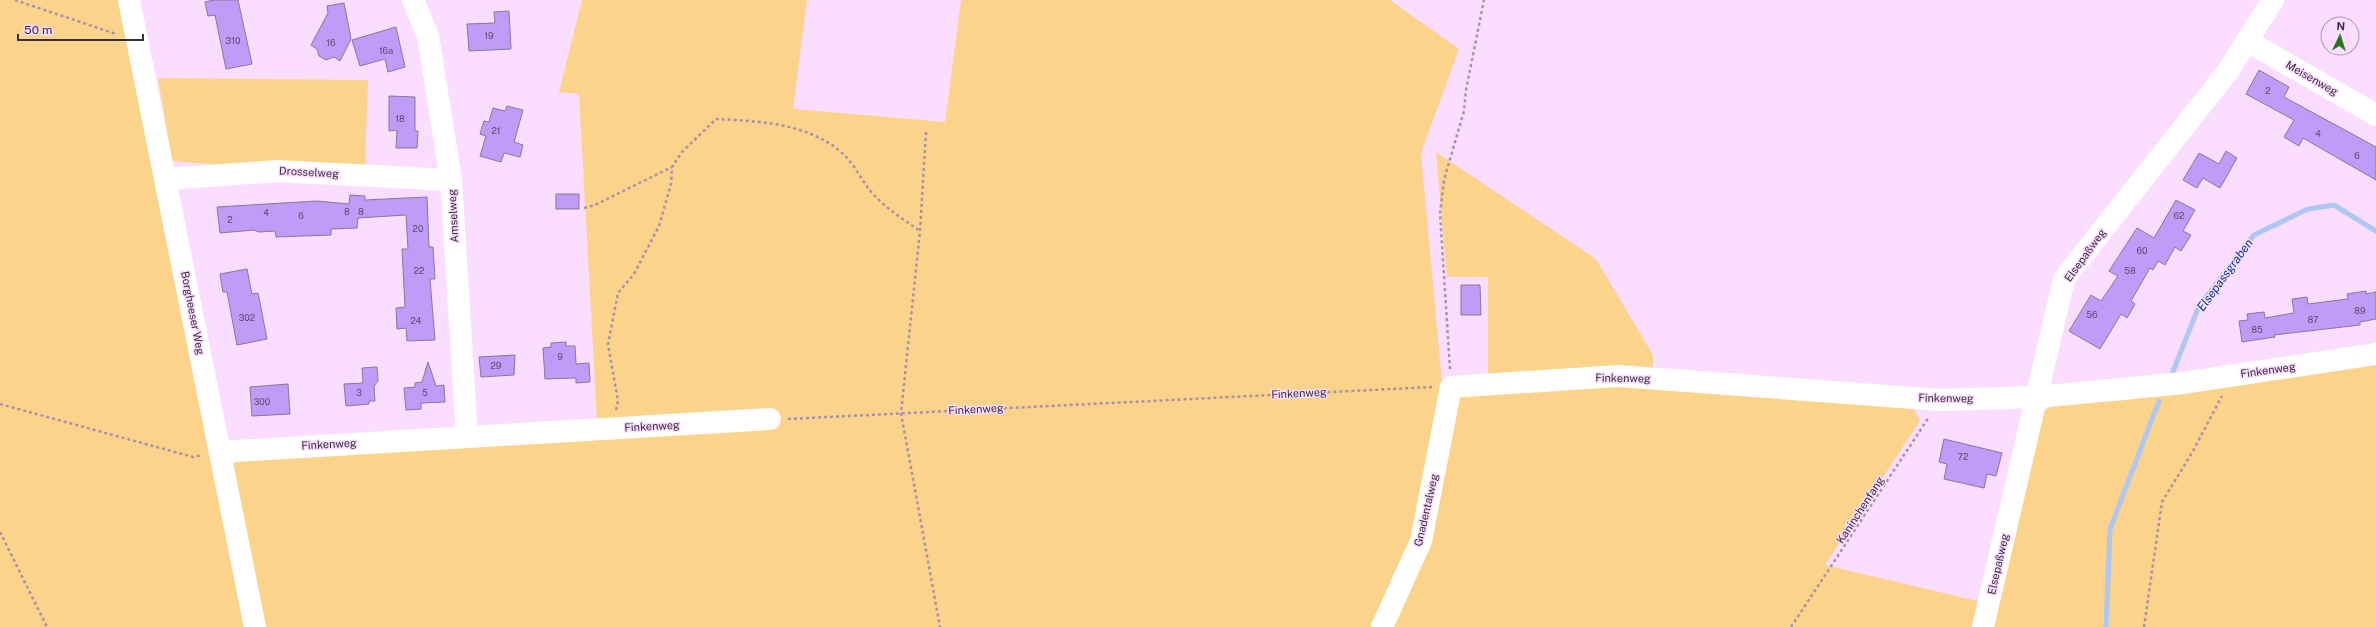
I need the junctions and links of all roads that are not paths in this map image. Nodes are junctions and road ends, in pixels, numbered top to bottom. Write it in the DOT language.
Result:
graph roads {
  1 [pos="129,0"];
  2 [pos="413,0"];
  3 [pos="2272,0"];
  4 [pos="2247,42"];
  5 [pos="2376,115"];
  6 [pos="166,179"];
  7 [pos="451,180"];
  8 [pos="2376,354"];
  9 [pos="1451,387"];
  10 [pos="2038,397"];
  11 [pos="770,420"];
  12 [pos="467,436"];
  13 [pos="220,452"];
  14 [pos="255,627"];
  15 [pos="1382,627"];
  16 [pos="1983,627"];
  1 -- 6 [label="street, Borgheeser Weg"];
  2 -- 7 [label="street, Amselweg"];
  3 -- 4 [label="street, Elsepaßweg"];
  4 -- 5 [label="street, Meisenweg"];
  4 -- 10 [label="street, Elsepaßweg"];
  6 -- 7 [label="street, Drosselweg"];
  6 -- 13 [label="street, Borgheeser Weg"];
  7 -- 12 [label="street, Amselweg"];
  8 -- 10 [label="street, Finkenweg"];
  9 -- 10 [label="street, Finkenweg"];
  9 -- 15 [label="street, Gnadentalweg"];
  10 -- 16 [label="street, Elsepaßweg"];
  11 -- 12 [label="street, Finkenweg"];
  12 -- 13 [label="street, Finkenweg"];
  13 -- 14 [label="street, Borgheeser Weg"];
}
